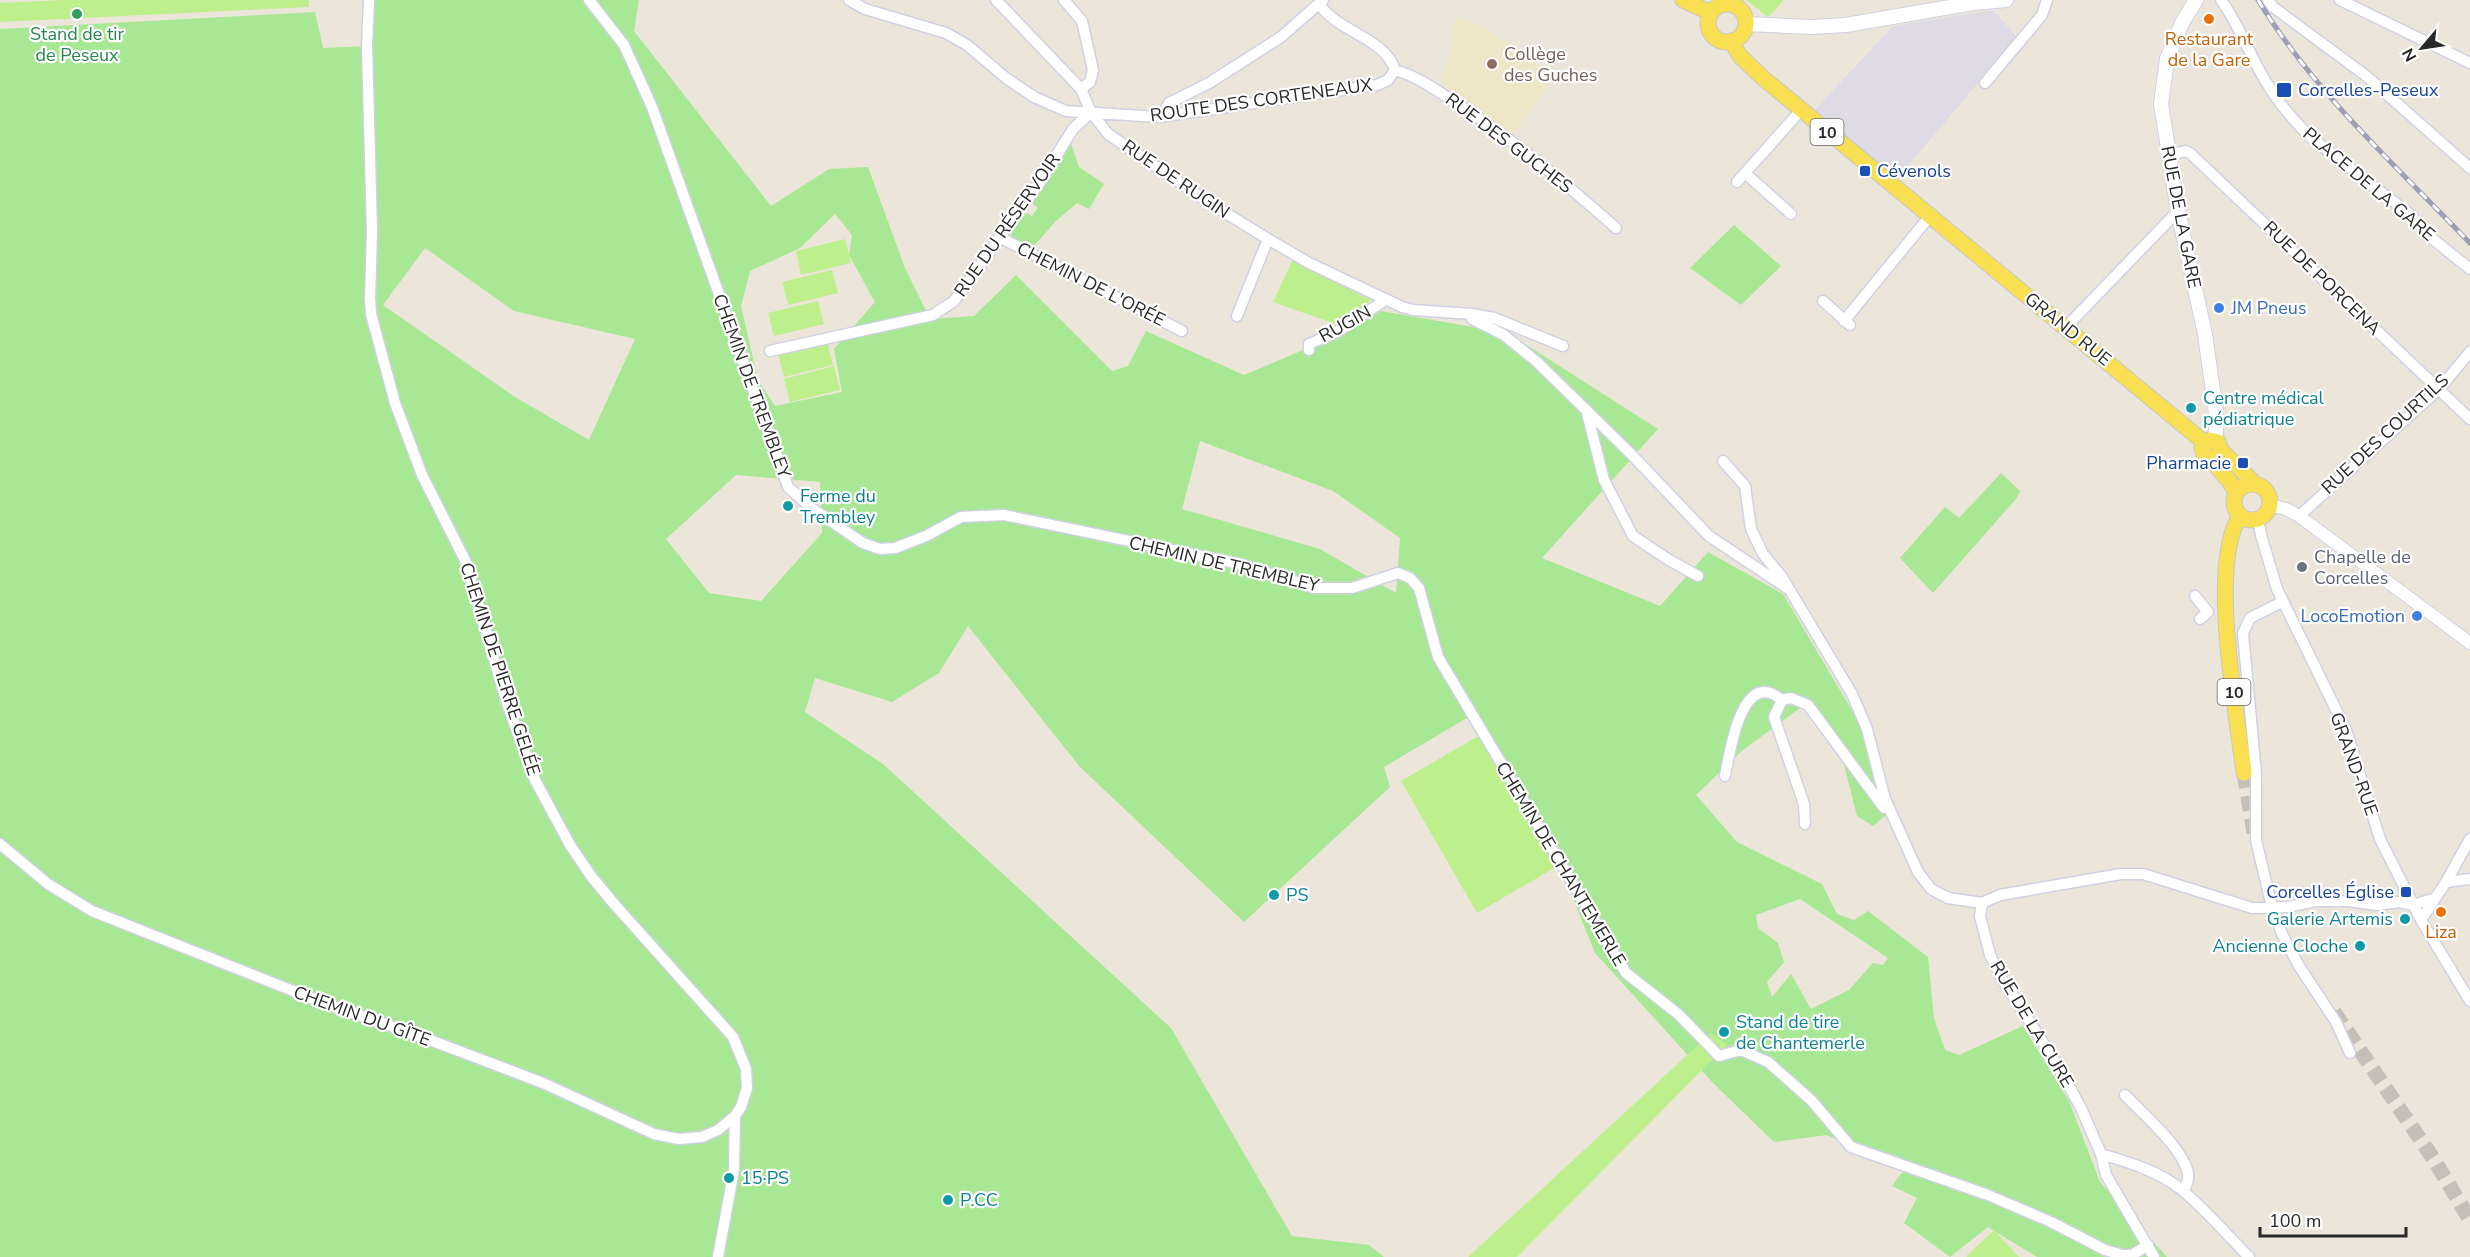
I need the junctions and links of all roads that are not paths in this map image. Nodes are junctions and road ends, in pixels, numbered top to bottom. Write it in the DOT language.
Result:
graph roads {
  1 [pos="369,0"];
  2 [pos="589,0"];
  3 [pos="849,0"];
  4 [pos="996,0"];
  5 [pos="1064,0"];
  6 [pos="2006,0"];
  7 [pos="2047,0"];
  8 [pos="2196,0"];
  9 [pos="2221,0"];
  10 [pos="2268,0"];
  11 [pos="2340,0"];
  12 [pos="1685,1"];
  13 [pos="1321,2"];
  14 [pos="1711,13"];
  15 [pos="1746,24"];
  16 [pos="1731,41"];
  17 [pos="2470,63"];
  18 [pos="1395,70"];
  19 [pos="1985,82"];
  20 [pos="1081,89"];
  21 [pos="1166,108"];
  22 [pos="1801,110"];
  23 [pos="1091,112"];
  24 [pos="2168,156"];
  25 [pos="2470,168"];
  26 [pos="1745,173"];
  27 [pos="1737,182"];
  28 [pos="2178,212"];
  29 [pos="1791,214"];
  30 [pos="1930,216"];
  31 [pos="1616,228"];
  32 [pos="1001,238"];
  33 [pos="1268,239"];
  34 [pos="2470,269"];
  35 [pos="1385,300"];
  36 [pos="1823,301"];
  37 [pos="1462,315"];
  38 [pos="1237,316"];
  39 [pos="2066,327"];
  40 [pos="1182,331"];
  41 [pos="1563,346"];
  42 [pos="1309,350"];
  43 [pos="770,351"];
  44 [pos="2470,352"];
  45 [pos="2439,389"];
  46 [pos="1587,413"];
  47 [pos="2470,419"];
  48 [pos="2213,448"];
  49 [pos="1723,461"];
  50 [pos="2256,485"];
  51 [pos="2236,493"];
  52 [pos="2269,505"];
  53 [pos="2240,516"];
  54 [pos="2299,516"];
  55 [pos="2258,519"];
  56 [pos="1698,576"];
  57 [pos="1419,588"];
  58 [pos="1789,590"];
  59 [pos="2195,596"];
  60 [pos="2282,602"];
  61 [pos="2200,619"];
  62 [pos="2470,643"];
  63 [pos="1782,700"];
  64 [pos="2244,773"];
  65 [pos="1725,776"];
  66 [pos="1894,821"];
  67 [pos="1805,824"];
  68 [pos="2470,839"];
  69 [pos="0,844"];
  70 [pos="2470,879"];
  71 [pos="2446,882"];
  72 [pos="2433,900"];
  73 [pos="1982,903"];
  74 [pos="2413,905"];
  75 [pos="2273,908"];
  76 [pos="2421,920"];
  77 [pos="2470,1001"];
  78 [pos="2350,1053"];
  79 [pos="2125,1095"];
  80 [pos="735,1116"];
  81 [pos="2102,1154"];
  82 [pos="2183,1191"];
  83 [pos="2148,1245"];
  84 [pos="718,1257"];
  85 [pos="2154,1257"];
  86 [pos="2248,1257"];
  1 -- 80 [label="street, CHEMIN DE PIERRE GELÉE"];
  2 -- 57 [label="street, CHEMIN DE TREMBLEY"];
  3 -- 23 [label="street, ROUTE DES CORTENEAUX"];
  4 -- 20 [label="street"];
  5 -- 20 [label="street"];
  6 -- 15 [label="main road"];
  7 -- 19 [label="street"];
  8 -- 24 [label="main road, RUE DE LA GARE"];
  9 -- 34 [label="street, PLACE DE LA GARE"];
  10 -- 25 [label="street"];
  11 -- 17 [label="street"];
  12 -- 14 [label="main road"];
  13 -- 18 [label="street, ROUTE DES CORTENEAUX"];
  13 -- 21 [label="street"];
  14 -- 15 [label="main road"];
  14 -- 16 [label="main road"];
  15 -- 16 [label="main road"];
  16 -- 22 [label="main road, 10"];
  18 -- 23 [label="street, ROUTE DES CORTENEAUX"];
  18 -- 31 [label="street, RUE DES GUCHES"];
  20 -- 23 [label="street, RUE DE RUGIN"];
  22 -- 26 [label="street"];
  22 -- 30 [label="main road, 10"];
  23 -- 32 [label="street, RUE DU RÉSERVOIR"];
  23 -- 33 [label="street, RUE DE RUGIN"];
  24 -- 28 [label="main road, RUE DE LA GARE"];
  24 -- 45 [label="street, RUE DE PORCENA"];
  26 -- 27 [label="street"];
  26 -- 29 [label="street"];
  28 -- 39 [label="street"];
  28 -- 48 [label="main road, RUE DE LA GARE"];
  30 -- 36 [label="street"];
  30 -- 39 [label="main road, GRAND RUE / 10"];
  32 -- 40 [label="street, CHEMIN DE L'ORÉE"];
  32 -- 43 [label="street, RUE DU RÉSERVOIR"];
  33 -- 35 [label="street, RUE DE RUGIN"];
  33 -- 38 [label="street"];
  35 -- 37 [label="street, RUE DE RUGIN"];
  35 -- 42 [label="street, RUGIN"];
  37 -- 41 [label="street, RUE DE RUGIN"];
  37 -- 46 [label="street, RUE DE RUGIN"];
  39 -- 48 [label="main road, GRAND RUE / 10"];
  44 -- 45 [label="street, RUE DES COURTILS"];
  45 -- 47 [label="street, RUE DE PORCENA"];
  45 -- 54 [label="street, RUE DES COURTILS"];
  46 -- 56 [label="street"];
  46 -- 58 [label="street, RUE DE RUGIN"];
  48 -- 50 [label="main road, 10"];
  48 -- 51 [label="main road, 10"];
  49 -- 58 [label="street"];
  50 -- 51 [label="main road"];
  50 -- 52 [label="main road"];
  51 -- 53 [label="main road"];
  52 -- 54 [label="street"];
  52 -- 55 [label="main road"];
  53 -- 55 [label="main road"];
  53 -- 64 [label="main road, 10"];
  54 -- 62 [label="street"];
  55 -- 60 [label="street, GRAND-RUE"];
  57 -- 83 [label="street, CHEMIN DE CHANTEMERLE"];
  58 -- 66 [label="street"];
  59 -- 61 [label="street"];
  60 -- 74 [label="street, GRAND-RUE"];
  60 -- 75 [label="street"];
  63 -- 65 [label="street"];
  63 -- 66 [label="street"];
  63 -- 67 [label="street"];
  66 -- 73 [label="street"];
  68 -- 71 [label="street"];
  69 -- 80 [label="street, CHEMIN DU GÎTE"];
  70 -- 71 [label="street"];
  71 -- 72 [label="street"];
  72 -- 74 [label="street"];
  72 -- 76 [label="street"];
  73 -- 75 [label="street"];
  73 -- 81 [label="street, RUE DE LA CURE"];
  74 -- 75 [label="street"];
  74 -- 76 [label="street, GRAND-RUE"];
  75 -- 78 [label="street"];
  76 -- 77 [label="street, GRAND-RUE"];
  79 -- 82 [label="street"];
  80 -- 84 [label="street"];
  81 -- 82 [label="street"];
  81 -- 83 [label="street, RUE DE LA CURE"];
  82 -- 86 [label="street"];
  83 -- 85 [label="street, RUE DE LA CURE"];
}
